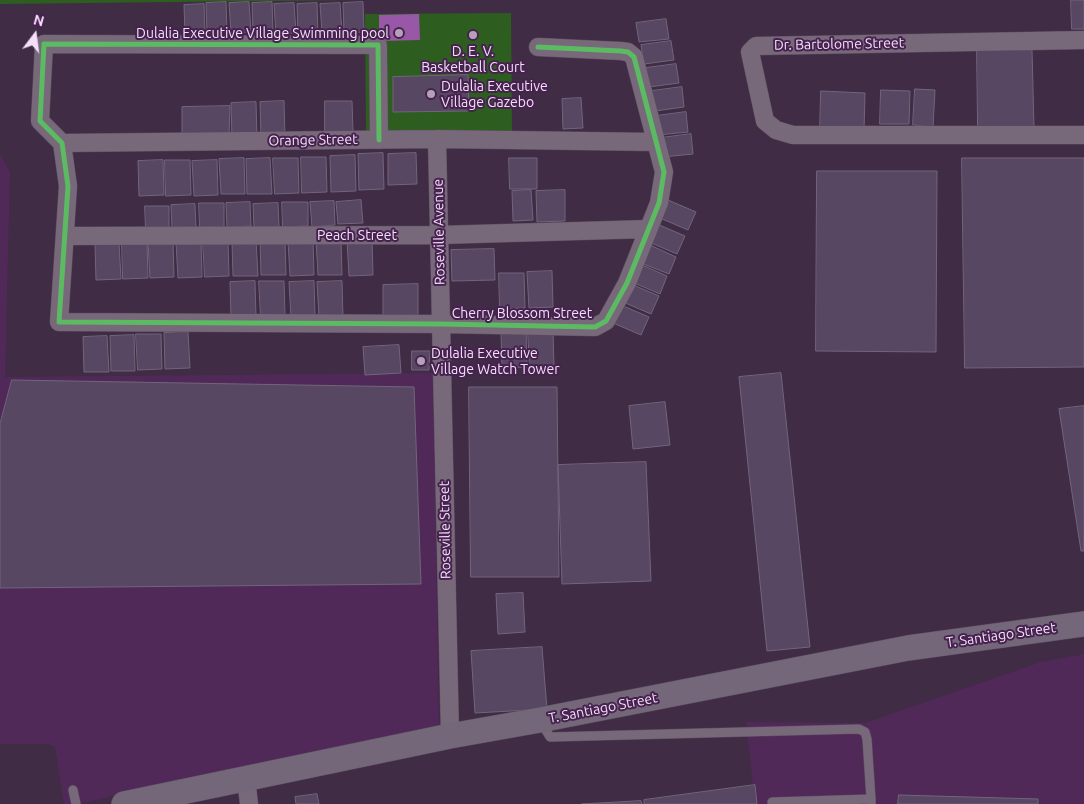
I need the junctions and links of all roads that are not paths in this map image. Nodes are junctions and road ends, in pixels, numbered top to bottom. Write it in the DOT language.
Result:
graph roads {
  1 [pos="1084,40"];
  2 [pos="538,47"];
  3 [pos="1084,135"];
  4 [pos="437,139"];
  5 [pos="379,140"];
  6 [pos="655,142"];
  7 [pos="62,143"];
  8 [pos="648,229"];
  9 [pos="439,235"];
  10 [pos="65,236"];
  11 [pos="441,324"];
  12 [pos="1084,624"];
  13 [pos="540,720"];
  14 [pos="450,736"];
  15 [pos="246,778"];
  16 [pos="73,790"];
  17 [pos="871,801"];
  18 [pos="772,802"];
  19 [pos="76,804"];
  20 [pos="124,804"];
  21 [pos="249,804"];
  1 -- 3 [label="street, Dr. Bartolome Street"];
  2 -- 6 [label="street, Cherry Blossom Street"];
  4 -- 5 [label="street, Orange Street"];
  4 -- 6 [label="street, Orange Street"];
  4 -- 9 [label="street, Roseville Avenue"];
  5 -- 7 [label="street, Orange Street"];
  5 -- 7 [label="street"];
  6 -- 8 [label="street, Cherry Blossom Street"];
  7 -- 10 [label="street"];
  8 -- 9 [label="street, Peach Street"];
  8 -- 11 [label="street, Cherry Blossom Street"];
  9 -- 10 [label="street, Peach Street"];
  9 -- 11 [label="street, Roseville Avenue"];
  10 -- 11 [label="street, Cherry Blossom Street"];
  11 -- 14 [label="street, Roseville Street"];
  12 -- 13 [label="main road, T. Santiago Street"];
  13 -- 14 [label="main road, T. Santiago Street"];
  13 -- 17 [label="lane"];
  14 -- 15 [label="main road, T. Santiago Street"];
  15 -- 20 [label="main road, T. Santiago Street"];
  15 -- 21 [label="street"];
  16 -- 19 [label="lane"];
  17 -- 18 [label="lane"];
}
